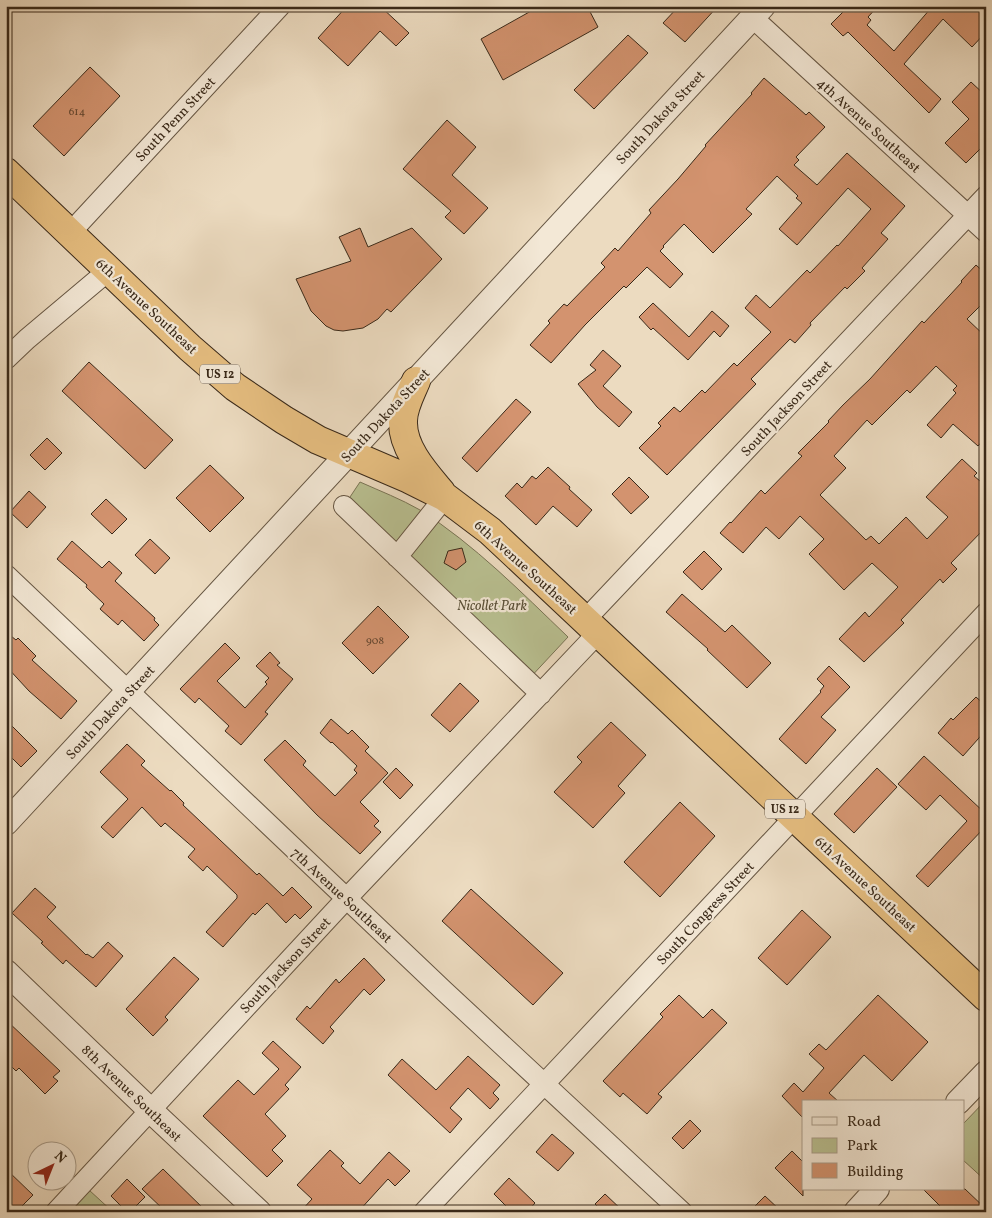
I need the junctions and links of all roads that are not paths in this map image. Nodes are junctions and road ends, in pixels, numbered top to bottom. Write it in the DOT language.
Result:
graph roads {
  1 [pos="280,6"];
  2 [pos="758,12"];
  3 [pos="6,172"];
  4 [pos="986,196"];
  5 [pos="968,215"];
  6 [pos="986,232"];
  7 [pos="70,233"];
  8 [pos="109,270"];
  9 [pos="6,359"];
  10 [pos="416,381"];
  11 [pos="348,454"];
  12 [pos="446,498"];
  13 [pos="344,506"];
  14 [pos="397,557"];
  15 [pos="6,575"];
  16 [pos="986,613"];
  17 [pos="592,627"];
  18 [pos="128,692"];
  19 [pos="541,694"];
  20 [pos="795,818"];
  21 [pos="6,822"];
  22 [pos="346,899"];
  23 [pos="6,972"];
  24 [pos="986,997"];
  25 [pos="986,1072"];
  26 [pos="544,1083"];
  27 [pos="960,1100"];
  28 [pos="150,1110"];
  29 [pos="876,1190"];
  30 [pos="56,1212"];
  31 [pos="259,1212"];
  32 [pos="424,1212"];
  33 [pos="682,1212"];
  34 [pos="856,1212"];
  1 -- 7 [label="street, South Penn Street"];
  2 -- 5 [label="street, 4th Avenue Southeast"];
  2 -- 10 [label="street, South Dakota Street"];
  3 -- 7 [label="highway, 6th Avenue Southeast / US 12"];
  4 -- 5 [label="street, South Jackson Street"];
  5 -- 6 [label="street, 4th Avenue Southeast"];
  5 -- 17 [label="street, South Jackson Street"];
  7 -- 8 [label="highway, 6th Avenue Southeast / US 12"];
  8 -- 9 [label="street"];
  8 -- 11 [label="highway, 6th Avenue Southeast / US 12"];
  10 -- 11 [label="street, South Dakota Street"];
  10 -- 12 [label="highway"];
  11 -- 12 [label="highway, 6th Avenue Southeast / US 12"];
  11 -- 18 [label="street, South Dakota Street"];
  12 -- 14 [label="street"];
  12 -- 17 [label="highway, 6th Avenue Southeast / US 12"];
  13 -- 14 [label="street"];
  14 -- 19 [label="street"];
  15 -- 18 [label="street, 7th Avenue Southeast"];
  16 -- 20 [label="street, South Congress Street"];
  17 -- 19 [label="street, South Jackson Street"];
  17 -- 20 [label="highway, 6th Avenue Southeast / US 12"];
  18 -- 21 [label="street, South Dakota Street"];
  18 -- 22 [label="street, 7th Avenue Southeast"];
  19 -- 22 [label="street, South Jackson Street"];
  20 -- 24 [label="highway, 6th Avenue Southeast / US 12"];
  20 -- 26 [label="street, South Congress Street"];
  22 -- 26 [label="street, 7th Avenue Southeast"];
  22 -- 28 [label="street, South Jackson Street"];
  23 -- 28 [label="street, 8th Avenue Southeast"];
  25 -- 27 [label="street"];
  26 -- 32 [label="street, South Congress Street"];
  26 -- 33 [label="street, 7th Avenue Southeast"];
  28 -- 30 [label="street, South Jackson Street"];
  28 -- 31 [label="street, 8th Avenue Southeast"];
  29 -- 34 [label="street"];
}
